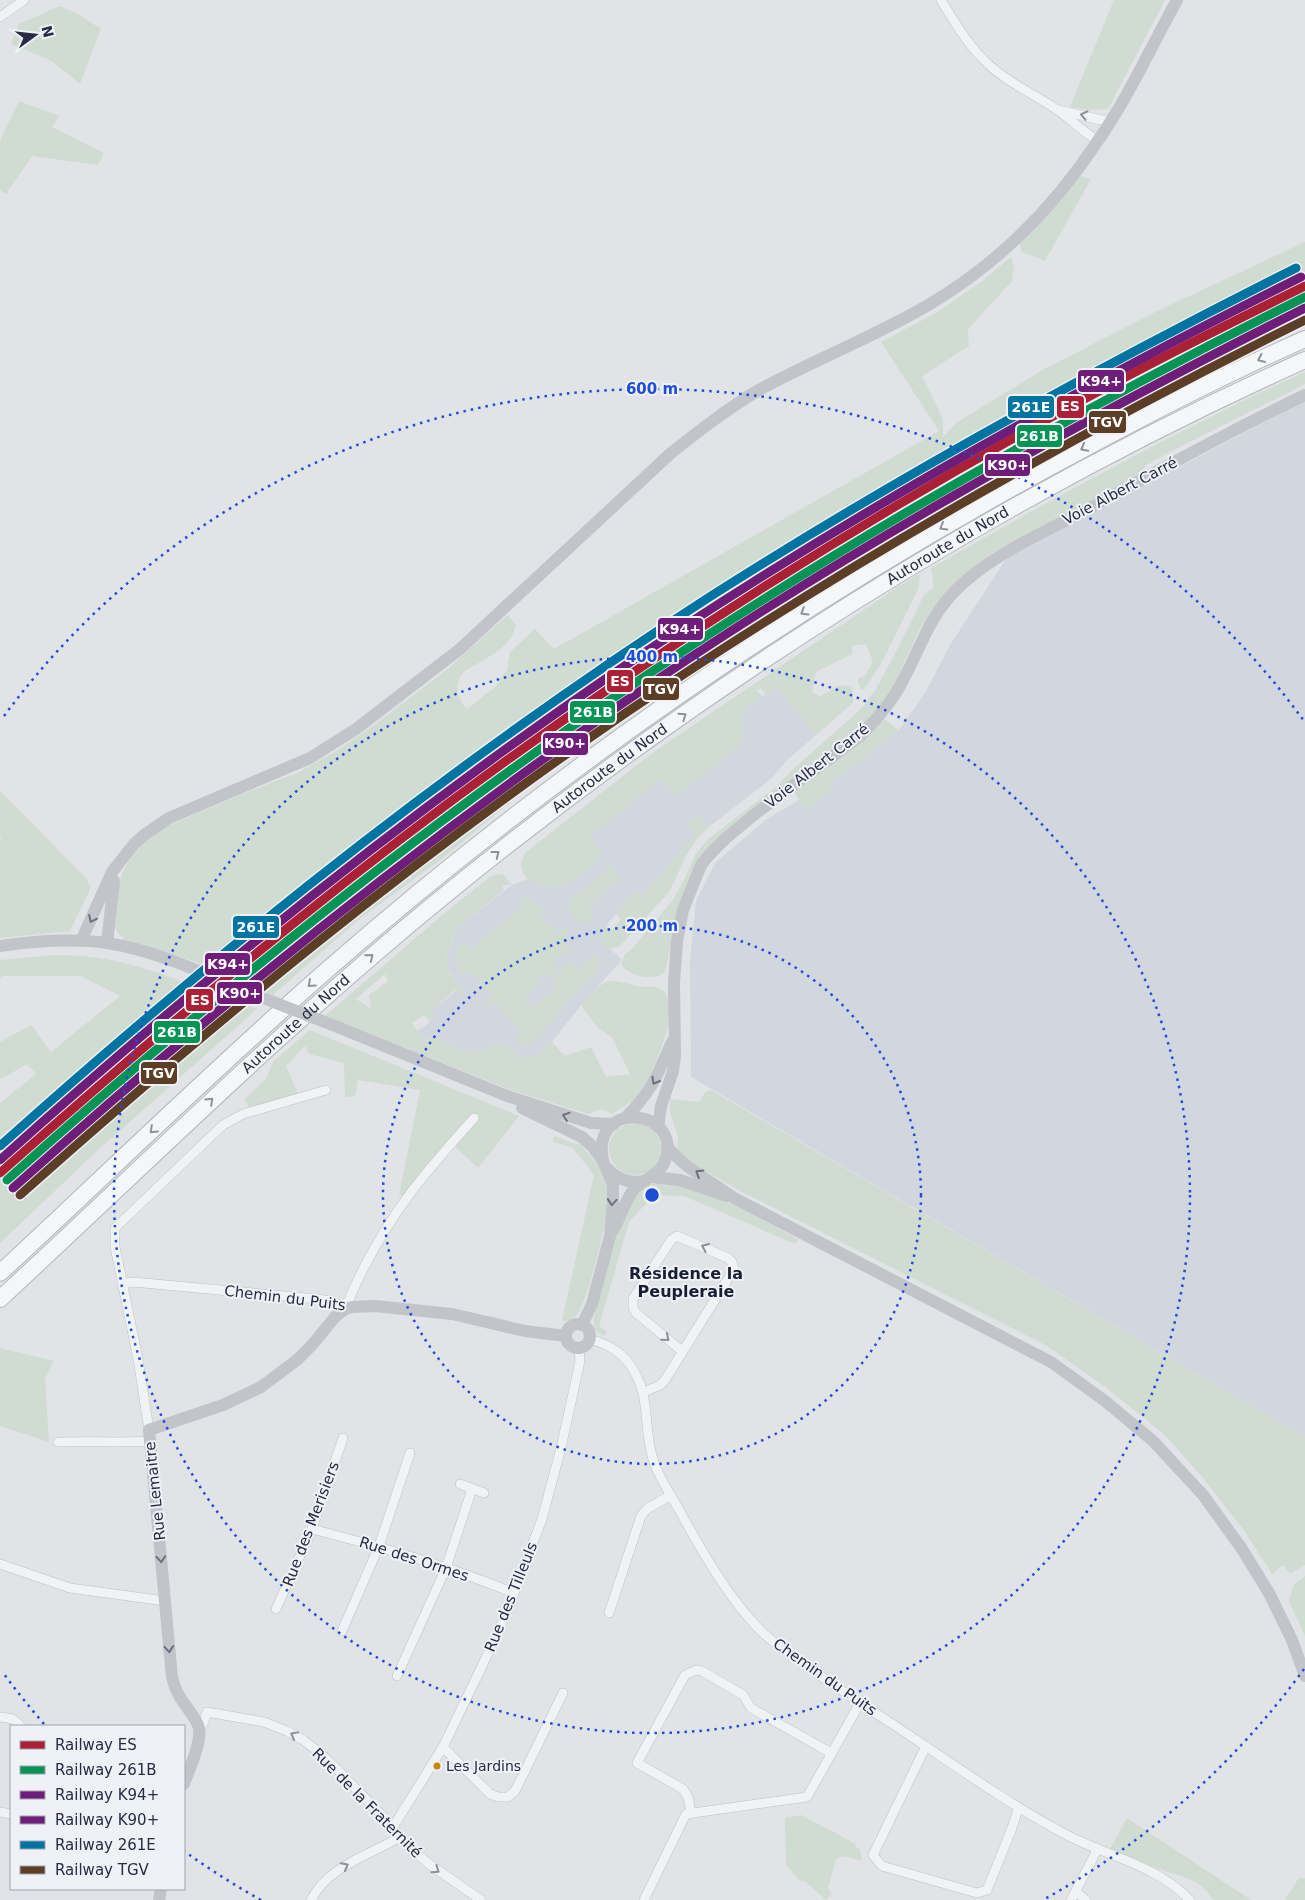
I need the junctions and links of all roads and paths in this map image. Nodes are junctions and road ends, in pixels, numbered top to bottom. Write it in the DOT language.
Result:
graph roads {
  1 [pos="24,0"];
  2 [pos="941,0"];
  3 [pos="1177,0"];
  4 [pos="0,17"];
  5 [pos="1058,110"];
  6 [pos="1110,122"];
  7 [pos="1098,141"];
  8 [pos="1305,339"];
  9 [pos="1305,360"];
  10 [pos="1305,395"];
  11 [pos="116,866"];
  12 [pos="81,941"];
  13 [pos="106,943"];
  14 [pos="0,946"];
  15 [pos="674,1037"];
  16 [pos="326,1090"];
  17 [pos="507,1096"];
  18 [pos="474,1118"];
  19 [pos="619,1121"];
  20 [pos="658,1127"];
  21 [pos="175,1134"];
  22 [pos="667,1146"];
  23 [pos="606,1165"];
  24 [pos="648,1179"];
  25 [pos="734,1198"];
  26 [pos="44,1232"];
  27 [pos="610,1236"];
  28 [pos="0,1266"];
  29 [pos="0,1273"];
  30 [pos="122,1284"];
  31 [pos="0,1299"];
  32 [pos="345,1309"];
  33 [pos="0,1310"];
  34 [pos="582,1325"];
  35 [pos="566,1336"];
  36 [pos="590,1340"];
  37 [pos="579,1349"];
  38 [pos="682,1351"];
  39 [pos="644,1392"];
  40 [pos="149,1435"];
  41 [pos="343,1438"];
  42 [pos="58,1442"];
  43 [pos="410,1453"];
  44 [pos="460,1484"];
  45 [pos="472,1489"];
  46 [pos="484,1493"];
  47 [pos="671,1495"];
  48 [pos="312,1528"];
  49 [pos="379,1546"];
  50 [pos="0,1564"];
  51 [pos="446,1568"];
  52 [pos="514,1593"];
  53 [pos="165,1601"];
  54 [pos="276,1609"];
  55 [pos="609,1613"];
  56 [pos="342,1631"];
  57 [pos="397,1676"];
  58 [pos="1305,1676"];
  59 [pos="563,1693"];
  60 [pos="860,1703"];
  61 [pos="0,1717"];
  62 [pos="19,1725"];
  63 [pos="199,1729"];
  64 [pos="926,1746"];
  65 [pos="443,1747"];
  66 [pos="831,1753"];
  67 [pos="185,1781"];
  68 [pos="1018,1809"];
  69 [pos="691,1813"];
  70 [pos="393,1827"];
  71 [pos="400,1837"];
  72 [pos="1097,1848"];
  73 [pos="1074,1896"];
  74 [pos="311,1900"];
  75 [pos="481,1900"];
  76 [pos="644,1900"];
  77 [pos="1086,1900"];
  78 [pos="1190,1900"];
  1 -- 4 [label="street"];
  2 -- 5 [label="street"];
  3 -- 6 [label="street"];
  6 -- 5 [label="street, one-way"];
  5 -- 7 [label="street"];
  6 -- 7 [label="street"];
  7 -- 11 [label="street"];
  8 -- 26 [label="highway, Autoroute du Nord, one-way"];
  21 -- 9 [label="highway, Autoroute du Nord, one-way"];
  10 -- 15 [label="street, Voie Albert Carré"];
  11 -- 12 [label="street, one-way"];
  11 -- 13 [label="street"];
  12 -- 13 [label="street"];
  12 -- 14 [label="street"];
  13 -- 17 [label="street, bridge"];
  15 -- 19 [label="street, Voie Albert Carré, one-way"];
  15 -- 20 [label="street, Voie Albert Carré"];
  16 -- 30 [label="street, Rue Lemaitre"];
  19 -- 17 [label="street, one-way"];
  17 -- 23 [label="street"];
  18 -- 32 [label="street"];
  19 -- 20 [label="street"];
  19 -- 23 [label="street"];
  20 -- 22 [label="street"];
  21 -- 31 [label="highway, Autoroute du Nord"];
  21 -- 33 [label="highway"];
  22 -- 24 [label="street"];
  25 -- 22 [label="street, one-way"];
  23 -- 24 [label="street"];
  23 -- 27 [label="street, one-way"];
  24 -- 25 [label="street"];
  24 -- 27 [label="street"];
  25 -- 58 [label="street"];
  26 -- 28 [label="highway"];
  26 -- 29 [label="highway, Autoroute du Nord"];
  27 -- 34 [label="street"];
  30 -- 32 [label="street, Chemin du Puits"];
  30 -- 40 [label="street, Rue Lemaitre"];
  32 -- 35 [label="street, Chemin du Puits"];
  32 -- 40 [label="street"];
  34 -- 35 [label="street"];
  34 -- 36 [label="street"];
  35 -- 37 [label="street"];
  36 -- 37 [label="street"];
  36 -- 39 [label="street, Chemin du Puits"];
  37 -- 52 [label="street, Rue des Tilleuls"];
  38 -- 38 [label="street, one-way"];
  38 -- 39 [label="street"];
  39 -- 47 [label="street, Chemin du Puits"];
  40 -- 42 [label="street"];
  40 -- 53 [label="street, Rue Lemaitre, one-way"];
  41 -- 48 [label="street, Rue des Merisiers"];
  43 -- 49 [label="street"];
  44 -- 45 [label="street"];
  45 -- 46 [label="street"];
  45 -- 51 [label="street"];
  47 -- 55 [label="street"];
  47 -- 60 [label="street, Chemin du Puits"];
  48 -- 49 [label="street, Rue des Ormes"];
  48 -- 54 [label="street, Rue des Merisiers"];
  49 -- 51 [label="street, Rue des Ormes"];
  49 -- 56 [label="street"];
  50 -- 53 [label="street"];
  51 -- 52 [label="street, Rue des Ormes"];
  51 -- 57 [label="street"];
  52 -- 65 [label="street, Rue des Tilleuls"];
  53 -- 63 [label="street, Rue Lemaitre, one-way"];
  59 -- 65 [label="street"];
  60 -- 64 [label="street, Chemin du Puits"];
  60 -- 66 [label="street"];
  61 -- 62 [label="street"];
  63 -- 67 [label="street"];
  70 -- 63 [label="street, Rue de la Fraternité, one-way"];
  64 -- 68 [label="street, Chemin du Puits"];
  64 -- 68 [label="street"];
  65 -- 70 [label="street, Rue des Tilleuls"];
  66 -- 69 [label="street"];
  66 -- 69 [label="street"];
  68 -- 72 [label="street, Chemin du Puits"];
  69 -- 76 [label="street"];
  70 -- 71 [label="street, Rue de la Fraternité"];
  74 -- 71 [label="street, one-way"];
  71 -- 75 [label="street, Rue de la Fraternité, one-way"];
  72 -- 73 [label="street"];
  72 -- 78 [label="street, Chemin du Puits"];
  73 -- 77 [label="street"];
}
